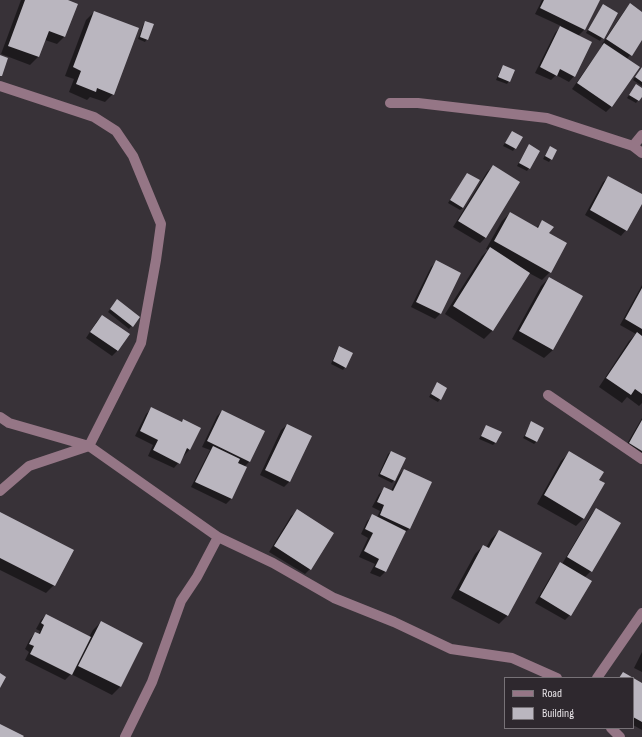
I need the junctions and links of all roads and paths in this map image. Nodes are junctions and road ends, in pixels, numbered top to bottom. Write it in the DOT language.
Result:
graph roads {
  1 [pos="0,86"];
  2 [pos="390,103"];
  3 [pos="642,135"];
  4 [pos="633,146"];
  5 [pos="642,153"];
  6 [pos="548,394"];
  7 [pos="0,417"];
  8 [pos="89,446"];
  9 [pos="642,458"];
  10 [pos="0,491"];
  11 [pos="218,537"];
  12 [pos="642,613"];
  13 [pos="555,677"];
  14 [pos="598,677"];
  15 [pos="612,729"];
  16 [pos="125,737"];
  17 [pos="620,737"];
  1 -- 8 [label="street"];
  2 -- 4 [label="street"];
  3 -- 4 [label="street"];
  4 -- 5 [label="street"];
  6 -- 9 [label="street"];
  7 -- 8 [label="street"];
  8 -- 10 [label="street"];
  8 -- 11 [label="street"];
  11 -- 13 [label="street"];
  11 -- 16 [label="street"];
  12 -- 14 [label="street"];
  15 -- 17 [label="street"];
}
